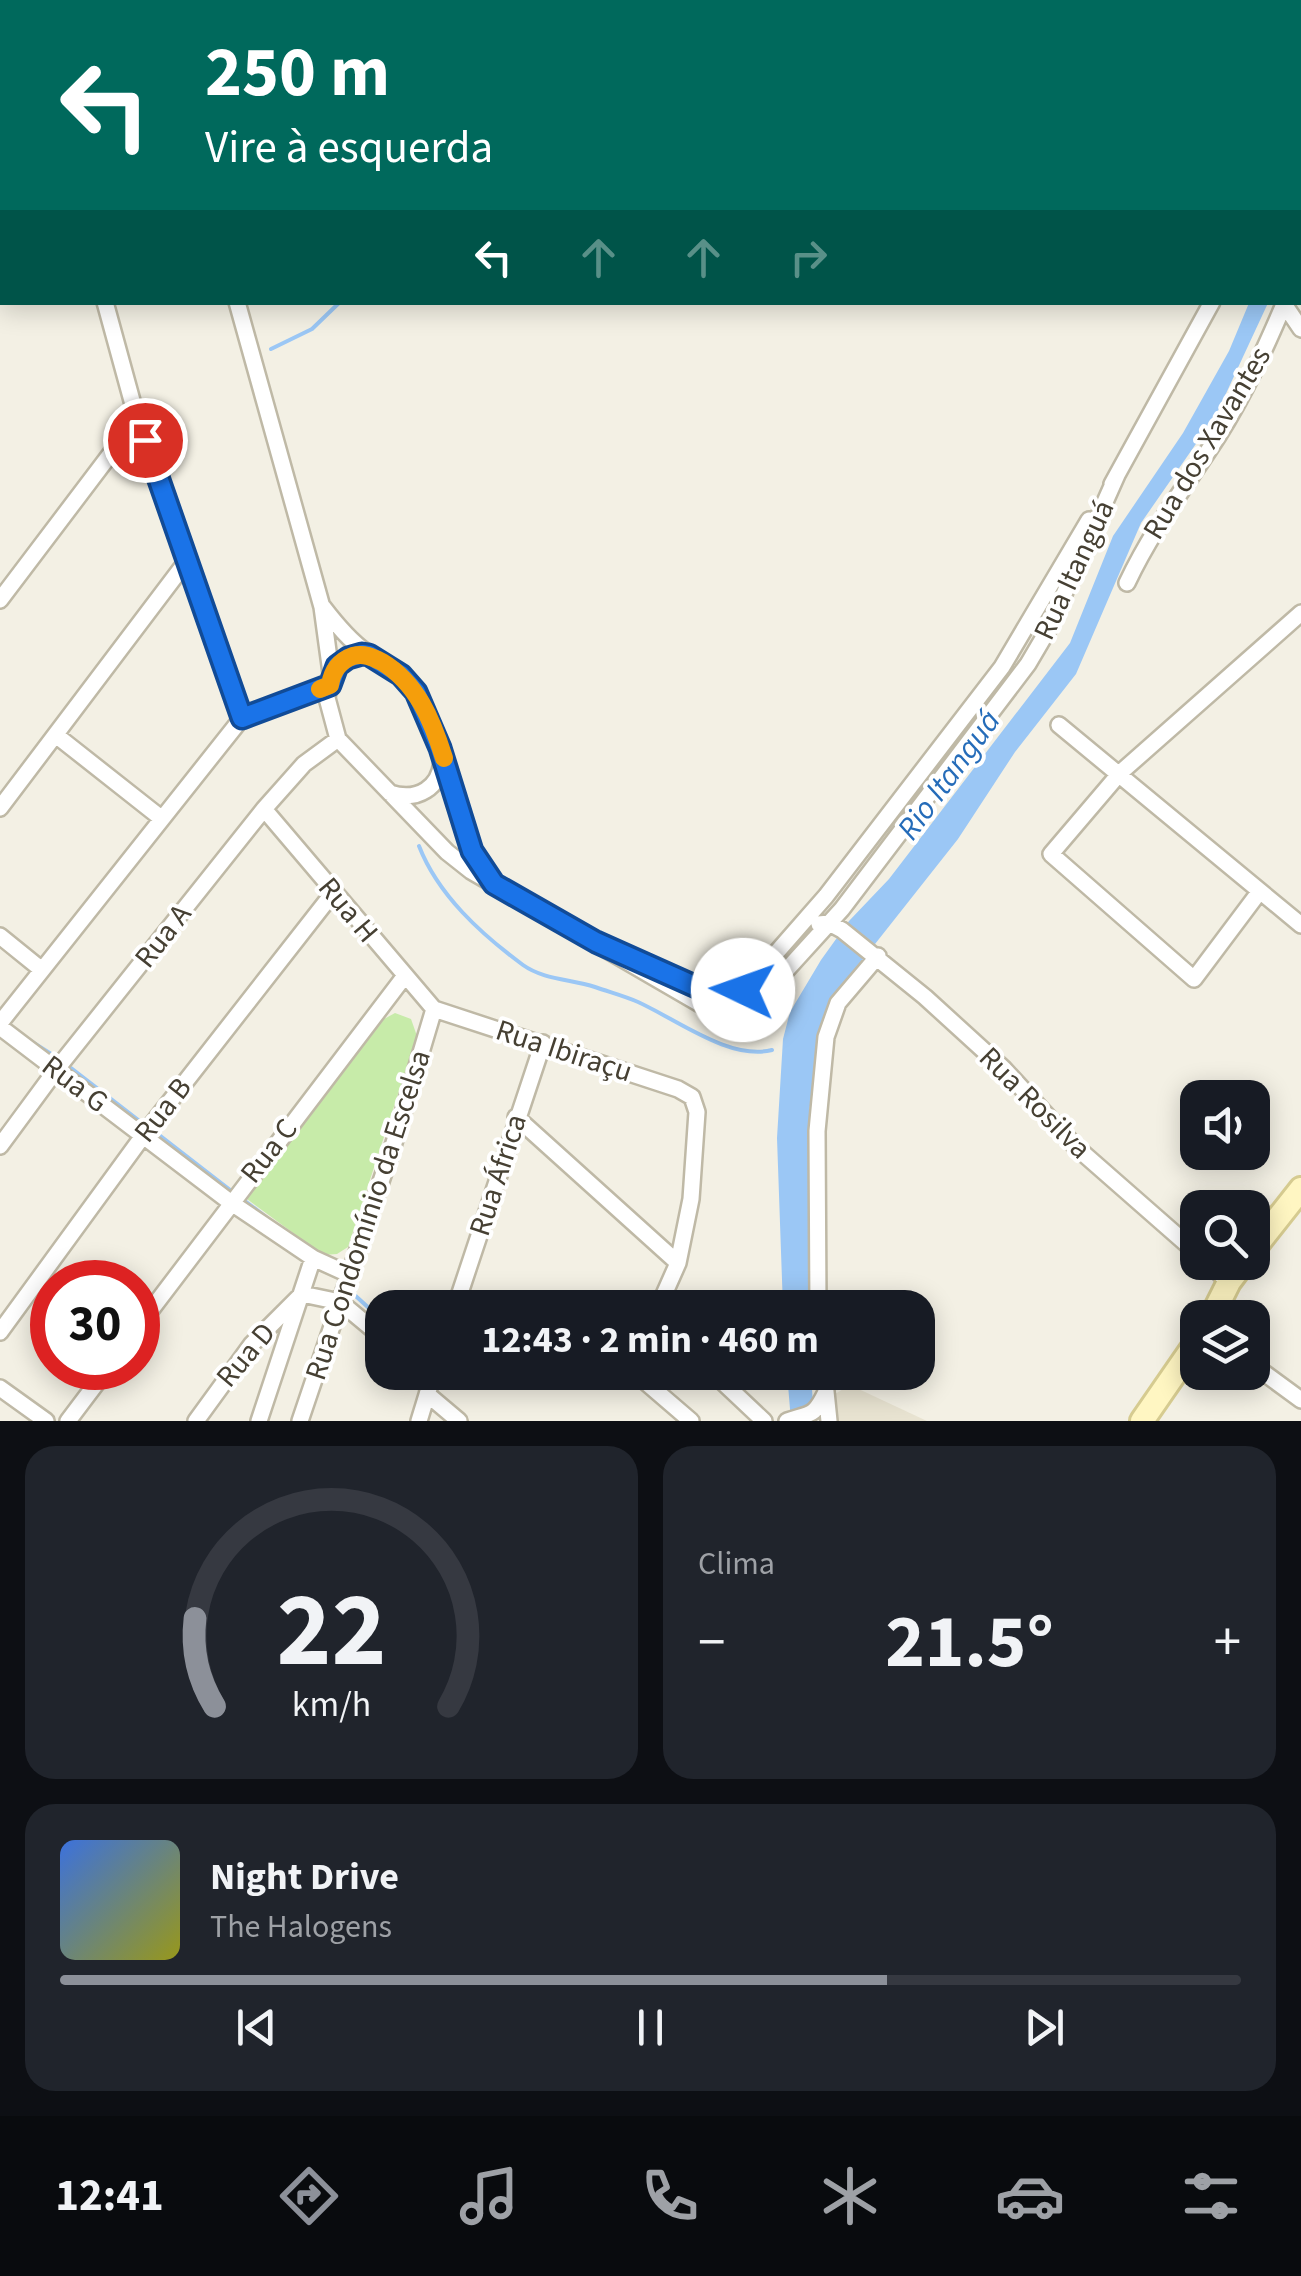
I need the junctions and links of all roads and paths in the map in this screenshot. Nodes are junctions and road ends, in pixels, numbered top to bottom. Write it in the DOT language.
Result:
graph roads {
  1 [pos="106,305"];
  2 [pos="238,305"];
  3 [pos="1210,305"];
  4 [pos="1283,305"];
  5 [pos="1285,305"];
  6 [pos="1301,328"];
  7 [pos="136,419"];
  8 [pos="1118,475"];
  9 [pos="186,562"];
  10 [pos="1127,582"];
  11 [pos="0,600"];
  12 [pos="322,607"];
  13 [pos="1301,614"];
  14 [pos="369,655"];
  15 [pos="330,682"];
  16 [pos="240,711"];
  17 [pos="1059,724"];
  18 [pos="57,736"];
  19 [pos="338,739"];
  20 [pos="440,748"];
  21 [pos="1120,773"];
  22 [pos="390,794"];
  23 [pos="0,808"];
  24 [pos="264,809"];
  25 [pos="162,818"];
  26 [pos="494,884"];
  27 [pos="1260,891"];
  28 [pos="332,893"];
  29 [pos="803,925"];
  30 [pos="1301,925"];
  31 [pos="835,927"];
  32 [pos="0,936"];
  33 [pos="596,942"];
  34 [pos="874,954"];
  35 [pos="42,970"];
  36 [pos="404,977"];
  37 [pos="434,1009"];
  38 [pos="0,1025"];
  39 [pos="543,1044"];
  40 [pos="56,1070"];
  41 [pos="516,1117"];
  42 [pos="143,1136"];
  43 [pos="0,1146"];
  44 [pos="1301,1189"];
  45 [pos="230,1202"];
  46 [pos="1270,1228"];
  47 [pos="1180,1238"];
  48 [pos="313,1258"];
  49 [pos="678,1262"];
  50 [pos="348,1274"];
  51 [pos="1229,1282"];
  52 [pos="461,1290"];
  53 [pos="666,1290"];
  54 [pos="818,1290"];
  55 [pos="302,1294"];
  56 [pos="160,1297"];
  57 [pos="1220,1300"];
  58 [pos="340,1302"];
  59 [pos="365,1322"];
  60 [pos="0,1332"];
  61 [pos="1180,1366"];
  62 [pos="1270,1377"];
  63 [pos="0,1388"];
  64 [pos="91,1390"];
  65 [pos="427,1390"];
  66 [pos="436,1390"];
  67 [pos="655,1390"];
  68 [pos="731,1390"];
  69 [pos="826,1392"];
  70 [pos="1301,1400"];
  71 [pos="788,1420"];
  72 [pos="46,1421"];
  73 [pos="68,1421"];
  74 [pos="196,1421"];
  75 [pos="259,1421"];
  76 [pos="300,1421"];
  77 [pos="419,1421"];
  78 [pos="459,1421"];
  79 [pos="691,1421"];
  80 [pos="764,1421"];
  81 [pos="829,1421"];
  82 [pos="1142,1421"];
  1 -- 7 [label="street"];
  2 -- 12 [label="street"];
  3 -- 8 [label="street"];
  4 -- 10 [label="street, Rua dos Xavantes"];
  5 -- 6 [label="street"];
  7 -- 9 [label="street"];
  7 -- 11 [label="street"];
  8 -- 29 [label="street, Rua Itanguá"];
  8 -- 31 [label="street, Rua Itanguá"];
  9 -- 16 [label="street"];
  9 -- 18 [label="street"];
  12 -- 14 [label="street"];
  12 -- 15 [label="street"];
  13 -- 21 [label="street"];
  14 -- 15 [label="street"];
  14 -- 20 [label="street"];
  15 -- 16 [label="street"];
  15 -- 19 [label="street"];
  16 -- 25 [label="street"];
  17 -- 21 [label="street"];
  18 -- 23 [label="street"];
  18 -- 25 [label="street"];
  19 -- 22 [label="street, Rua Itanguá"];
  19 -- 24 [label="street, Rua A"];
  20 -- 22 [label="street"];
  20 -- 26 [label="street"];
  21 -- 27 [label="street"];
  21 -- 27 [label="street"];
  22 -- 26 [label="street, Rua Itanguá"];
  24 -- 28 [label="street, Rua H"];
  24 -- 40 [label="street, Rua A"];
  25 -- 35 [label="street"];
  26 -- 33 [label="street, Rua Itanguá"];
  27 -- 30 [label="street"];
  28 -- 36 [label="street, Rua H"];
  28 -- 42 [label="street, Rua B"];
  29 -- 31 [label="street"];
  29 -- 33 [label="street, Rua Itanguá"];
  31 -- 33 [label="street, Rua Itanguá"];
  31 -- 34 [label="street, Rua Rosilva"];
  32 -- 35 [label="street"];
  34 -- 47 [label="street, Rua Rosilva"];
  34 -- 54 [label="street"];
  35 -- 38 [label="street"];
  36 -- 37 [label="street, Rua H"];
  36 -- 45 [label="street, Rua C"];
  37 -- 39 [label="street, Rua Ibiraçu"];
  37 -- 50 [label="street, Rua Condomínio da Escelsa"];
  38 -- 40 [label="street, Rua G"];
  39 -- 41 [label="street, Rua África"];
  39 -- 49 [label="street, Rua Ibiraçu"];
  40 -- 42 [label="street, Rua G"];
  40 -- 43 [label="street, Rua A"];
  41 -- 49 [label="street"];
  41 -- 52 [label="street, Rua África"];
  42 -- 45 [label="street, Rua G"];
  42 -- 60 [label="street, Rua B"];
  44 -- 46 [label="street"];
  45 -- 48 [label="street, Rua G"];
  45 -- 56 [label="street, Rua C"];
  48 -- 50 [label="street, Rua G"];
  48 -- 55 [label="street"];
  49 -- 53 [label="street"];
  50 -- 58 [label="street, Rua Condomínio da Escelsa"];
  51 -- 57 [label="street"];
  55 -- 58 [label="street"];
  55 -- 74 [label="street, Rua D"];
  55 -- 75 [label="street"];
  58 -- 59 [label="street"];
  58 -- 76 [label="street, Rua Condomínio da Escelsa"];
  61 -- 82 [label="street"];
  62 -- 70 [label="street"];
  63 -- 72 [label="street"];
  64 -- 73 [label="street"];
  65 -- 77 [label="street"];
  66 -- 78 [label="street"];
  67 -- 79 [label="street"];
  68 -- 80 [label="street"];
  69 -- 71 [label="street"];
  69 -- 81 [label="street"];
}
